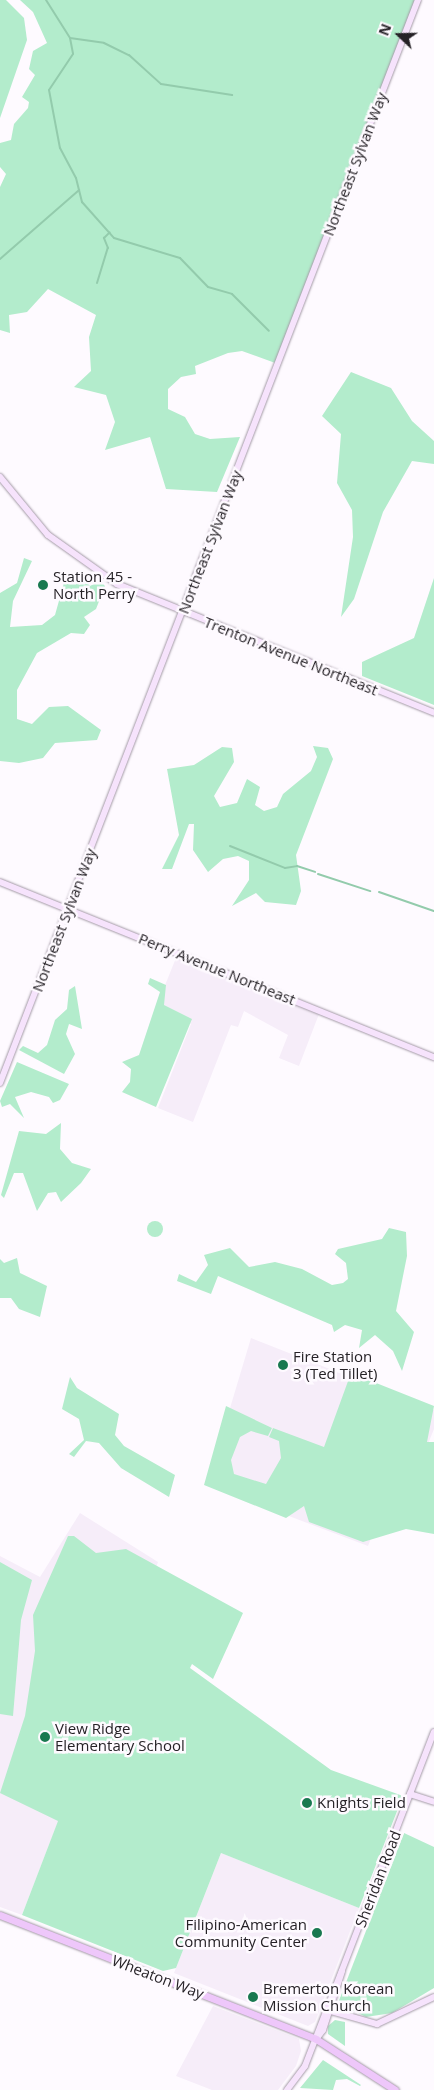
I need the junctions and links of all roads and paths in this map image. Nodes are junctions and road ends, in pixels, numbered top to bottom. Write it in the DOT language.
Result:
graph roads {
  1 [pos="418,0"];
  2 [pos="0,478"];
  3 [pos="183,613"];
  4 [pos="434,713"];
  5 [pos="0,882"];
  6 [pos="69,908"];
  7 [pos="434,1057"];
  8 [pos="0,1083"];
  9 [pos="434,1732"];
  10 [pos="410,1794"];
  11 [pos="434,1802"];
  12 [pos="0,1915"];
  13 [pos="342,1970"];
  14 [pos="434,1997"];
  15 [pos="331,2011"];
  16 [pos="316,2039"];
  17 [pos="287,2090"];
  18 [pos="395,2090"];
  1 -- 3 [label="main road, Northeast Sylvan Way"];
  2 -- 3 [label="main road, Trenton Avenue Northeast"];
  3 -- 4 [label="main road, Trenton Avenue Northeast"];
  3 -- 6 [label="main road, Northeast Sylvan Way"];
  5 -- 6 [label="main road, Perry Avenue Northeast"];
  6 -- 7 [label="main road, Perry Avenue Northeast"];
  6 -- 8 [label="main road, Northeast Sylvan Way"];
  9 -- 10 [label="main road, Sheridan Road"];
  10 -- 11 [label="main road"];
  10 -- 13 [label="main road, Sheridan Road"];
  12 -- 16 [label="main road, Wheaton Way"];
  13 -- 15 [label="main road, Sheridan Road"];
  13 -- 16 [label="main road, Sheridan Road"];
  14 -- 15 [label="main road"];
  15 -- 16 [label="main road, Sheridan Road"];
  16 -- 17 [label="main road, Sheridan Road"];
  16 -- 18 [label="main road, Wheaton Way"];
}
